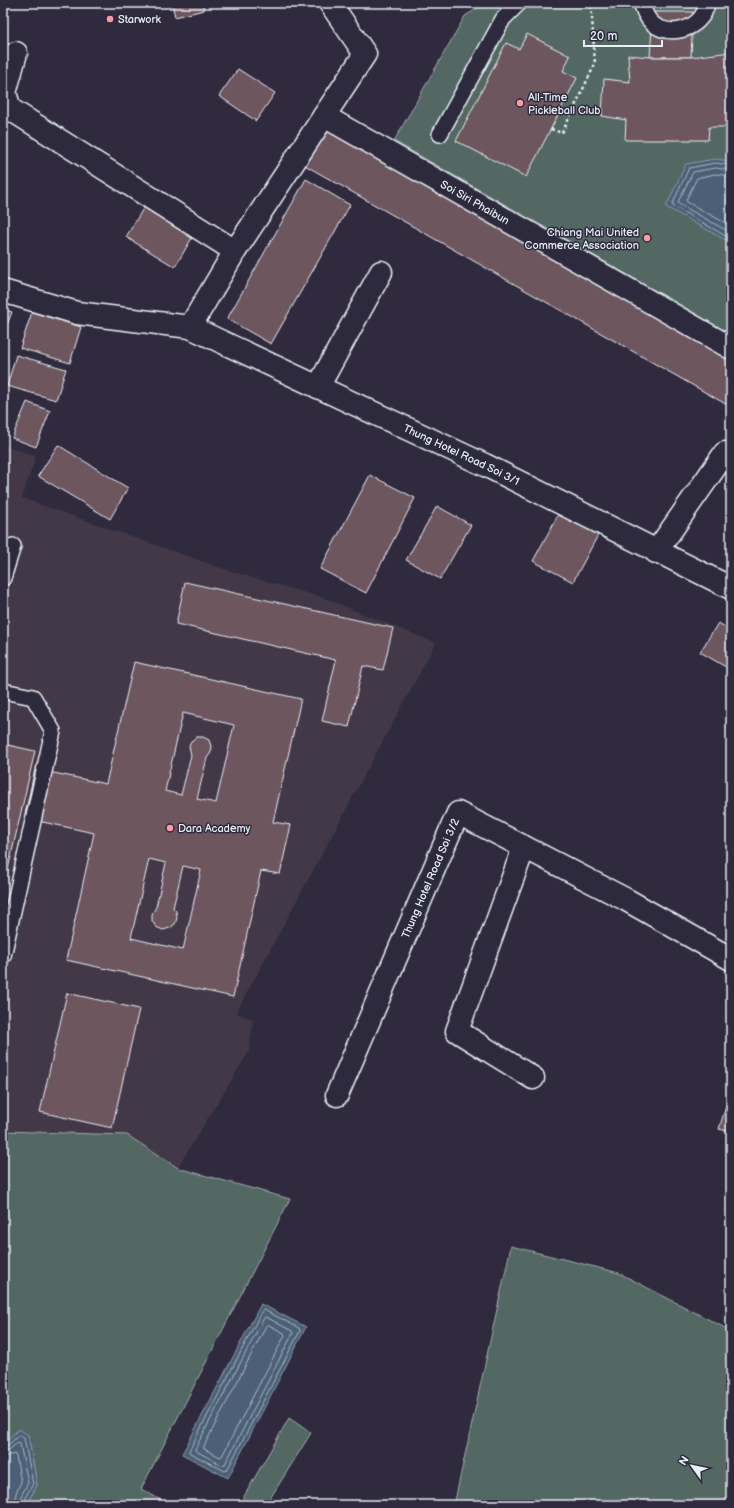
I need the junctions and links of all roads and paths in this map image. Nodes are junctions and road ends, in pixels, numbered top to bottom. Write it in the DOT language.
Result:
graph roads {
  1 [pos="330,3"];
  2 [pos="519,3"];
  3 [pos="591,3"];
  4 [pos="641,3"];
  5 [pos="707,3"];
  6 [pos="16,53"];
  7 [pos="324,116"];
  8 [pos="551,128"];
  9 [pos="440,134"];
  10 [pos="235,251"];
  11 [pos="381,272"];
  12 [pos="3,291"];
  13 [pos="190,327"];
  14 [pos="731,348"];
  15 [pos="318,387"];
  16 [pos="725,453"];
  17 [pos="13,546"];
  18 [pos="656,552"];
  19 [pos="3,578"];
  20 [pos="731,588"];
  21 [pos="3,691"];
  22 [pos="524,847"];
  23 [pos="3,956"];
  24 [pos="731,959"];
  25 [pos="533,1078"];
  26 [pos="337,1095"];
  1 -- 7 [label="street"];
  2 -- 9 [label="lane"];
  3 -- 8 [label="path"];
  4 -- 5 [label="lane"];
  6 -- 10 [label="street"];
  7 -- 10 [label="street"];
  7 -- 14 [label="street, Soi Siri Phaibun"];
  10 -- 13 [label="street"];
  11 -- 15 [label="street"];
  12 -- 13 [label="street, Thung Hotel Road Soi 3/1"];
  13 -- 15 [label="street, Thung Hotel Road Soi 3/1"];
  15 -- 18 [label="street, Thung Hotel Road Soi 3/1"];
  16 -- 18 [label="street"];
  17 -- 19 [label="lane"];
  18 -- 20 [label="street, Thung Hotel Road Soi 3/1"];
  21 -- 23 [label="lane"];
  22 -- 24 [label="street, Thung Hotel Road Soi 3/2"];
  22 -- 25 [label="street"];
  22 -- 26 [label="street, Thung Hotel Road Soi 3/2"];
}
